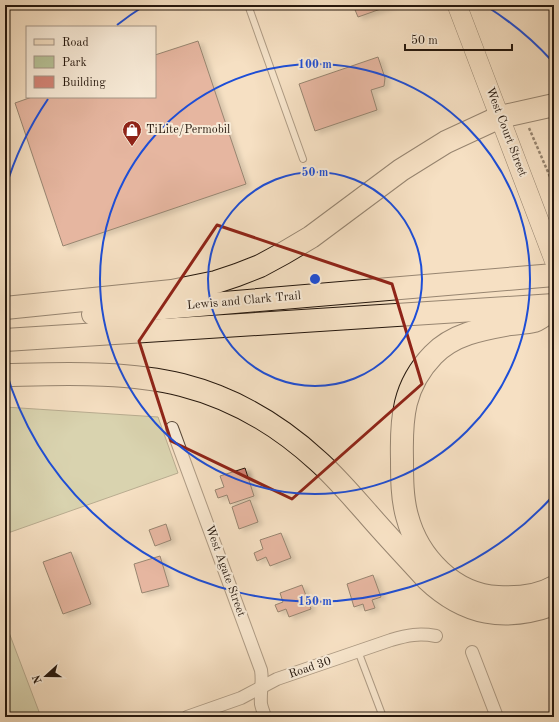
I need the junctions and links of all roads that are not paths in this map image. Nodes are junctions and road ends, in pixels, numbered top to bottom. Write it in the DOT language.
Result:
graph roads {
  1 [pos="248,5"];
  2 [pos="457,5"];
  3 [pos="554,105"];
  4 [pos="500,117"];
  5 [pos="303,159"];
  6 [pos="554,260"];
  7 [pos="554,275"];
  8 [pos="554,305"];
  9 [pos="5,308"];
  10 [pos="554,308"];
  11 [pos="5,321"];
  12 [pos="5,340"];
  13 [pos="5,375"];
  14 [pos="172,428"];
  15 [pos="554,587"];
  16 [pos="554,604"];
  17 [pos="436,636"];
  18 [pos="358,651"];
  19 [pos="472,652"];
  20 [pos="262,687"];
  21 [pos="187,717"];
  22 [pos="265,717"];
  23 [pos="383,717"];
  24 [pos="497,717"];
  1 -- 5 [label="lane"];
  2 -- 4 [label="main road, West Court Street"];
  3 -- 4 [label="highway"];
  4 -- 6 [label="main road, West Court Street"];
  4 -- 9 [label="highway"];
  7 -- 11 [label="highway, Lewis and Clark Trail"];
  8 -- 12 [label="highway, Lewis and Clark Trail"];
  10 -- 15 [label="highway"];
  13 -- 16 [label="highway"];
  14 -- 20 [label="street, West Agate Street"];
  17 -- 18 [label="street, Road 30"];
  18 -- 20 [label="street, Road 30"];
  18 -- 23 [label="lane"];
  19 -- 24 [label="street"];
  20 -- 21 [label="street, Road 30"];
  20 -- 22 [label="street, West Agate Street"];
}
